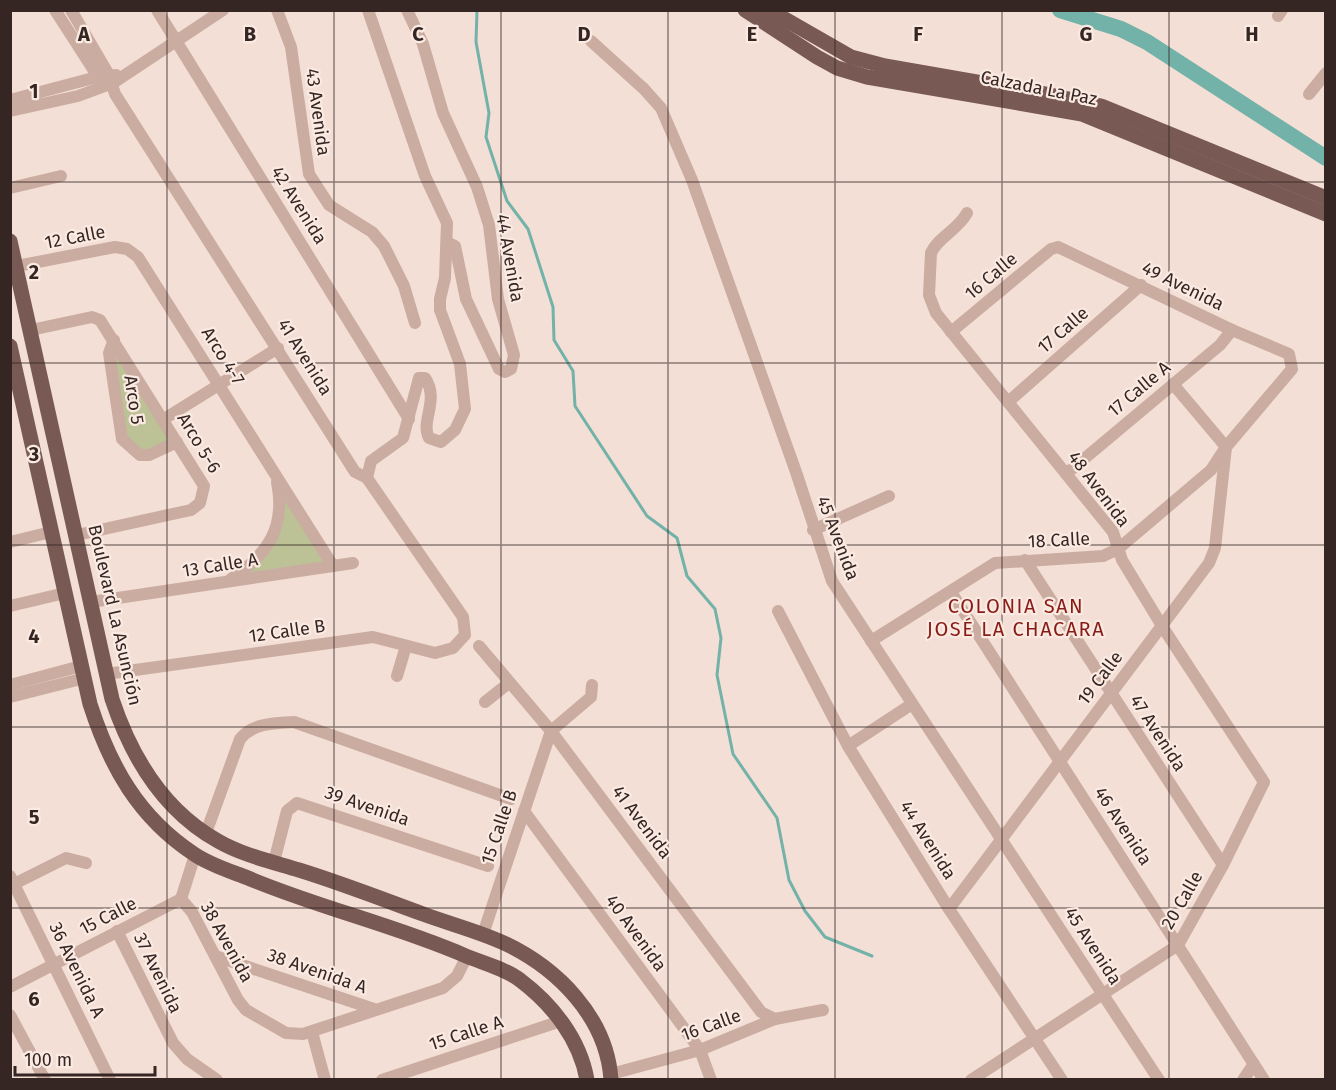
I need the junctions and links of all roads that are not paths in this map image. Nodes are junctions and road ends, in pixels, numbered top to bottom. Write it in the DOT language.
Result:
graph roads {
  1 [pos="56,10"];
  2 [pos="71,10"];
  3 [pos="157,10"];
  4 [pos="223,10"];
  5 [pos="277,10"];
  6 [pos="368,10"];
  7 [pos="407,10"];
  8 [pos="745,10"];
  9 [pos="769,10"];
  10 [pos="176,41"];
  11 [pos="591,41"];
  12 [pos="1326,73"];
  13 [pos="110,82"];
  14 [pos="1309,94"];
  15 [pos="10,100"];
  16 [pos="10,111"];
  17 [pos="61,176"];
  18 [pos="10,188"];
  19 [pos="1326,198"];
  20 [pos="967,213"];
  21 [pos="1326,214"];
  22 [pos="10,241"];
  23 [pos="447,242"];
  24 [pos="1054,247"];
  25 [pos="138,257"];
  26 [pos="17,266"];
  27 [pos="1141,285"];
  28 [pos="17,295"];
  29 [pos="415,323"];
  30 [pos="31,330"];
  31 [pos="1232,330"];
  32 [pos="951,332"];
  33 [pos="114,340"];
  34 [pos="10,346"];
  35 [pos="278,348"];
  36 [pos="1292,361"];
  37 [pos="219,384"];
  38 [pos="1173,384"];
  39 [pos="16,400"];
  40 [pos="1008,402"];
  41 [pos="164,419"];
  42 [pos="409,419"];
  43 [pos="53,426"];
  44 [pos="30,432"];
  45 [pos="177,442"];
  46 [pos="1226,447"];
  47 [pos="1066,474"];
  48 [pos="276,475"];
  49 [pos="367,478"];
  50 [pos="889,496"];
  51 [pos="813,530"];
  52 [pos="51,532"];
  53 [pos="77,535"];
  54 [pos="10,542"];
  55 [pos="1118,549"];
  56 [pos="82,556"];
  57 [pos="1025,560"];
  58 [pos="58,562"];
  59 [pos="353,563"];
  60 [pos="333,566"];
  61 [pos="227,582"];
  62 [pos="951,592"];
  63 [pos="65,593"];
  64 [pos="91,602"];
  65 [pos="10,606"];
  66 [pos="778,611"];
  67 [pos="1162,626"];
  68 [pos="465,635"];
  69 [pos="871,641"];
  70 [pos="99,642"];
  71 [pos="406,646"];
  72 [pos="478,646"];
  73 [pos="83,672"];
  74 [pos="106,674"];
  75 [pos="397,676"];
  76 [pos="510,683"];
  77 [pos="10,685"];
  78 [pos="592,685"];
  79 [pos="1110,693"];
  80 [pos="10,697"];
  81 [pos="485,702"];
  82 [pos="912,704"];
  83 [pos="551,731"];
  84 [pos="848,746"];
  85 [pos="1060,761"];
  86 [pos="1264,782"];
  87 [pos="511,799"];
  88 [pos="524,811"];
  89 [pos="206,833"];
  90 [pos="1001,839"];
  91 [pos="228,845"];
  92 [pos="195,855"];
  93 [pos="274,862"];
  94 [pos="86,863"];
  95 [pos="1223,865"];
  96 [pos="488,866"];
  97 [pos="220,867"];
  98 [pos="321,877"];
  99 [pos="12,880"];
  100 [pos="181,899"];
  101 [pos="312,902"];
  102 [pos="949,909"];
  103 [pos="449,924"];
  104 [pos="117,932"];
  105 [pos="483,934"];
  106 [pos="441,945"];
  107 [pos="1178,945"];
  108 [pos="215,956"];
  109 [pos="467,956"];
  110 [pos="55,963"];
  111 [pos="10,987"];
  112 [pos="1102,993"];
  113 [pos="374,1009"];
  114 [pos="823,1010"];
  115 [pos="10,1015"];
  116 [pos="776,1019"];
  117 [pos="561,1021"];
  118 [pos="307,1033"];
  119 [pos="1035,1038"];
  120 [pos="604,1046"];
  121 [pos="700,1050"];
  122 [pos="579,1052"];
  123 [pos="1254,1064"];
  124 [pos="611,1077"];
  125 [pos="45,1080"];
  126 [pos="110,1080"];
  127 [pos="217,1080"];
  128 [pos="325,1080"];
  129 [pos="382,1080"];
  130 [pos="587,1080"];
  131 [pos="711,1080"];
  132 [pos="971,1080"];
  133 [pos="1062,1080"];
  134 [pos="1159,1080"];
  135 [pos="1243,1080"];
  136 [pos="1264,1080"];
  1 -- 13 [label="street, 41 Avenida"];
  2 -- 13 [label="street, 41 Avenida"];
  3 -- 10 [label="street, 42 Avenida"];
  4 -- 10 [label="street"];
  5 -- 29 [label="street, 43 Avenida"];
  6 -- 23 [label="street, 44 Avenida"];
  7 -- 23 [label="street, 44 Avenida"];
  8 -- 21 [label="main road, Calzada La Paz"];
  9 -- 19 [label="main road, Calzada La Paz"];
  10 -- 13 [label="street"];
  10 -- 42 [label="street, 42 Avenida"];
  11 -- 51 [label="street, 45 Avenida"];
  12 -- 14 [label="street"];
  13 -- 15 [label="street"];
  13 -- 16 [label="street"];
  13 -- 35 [label="street, 41 Avenida"];
  17 -- 18 [label="street"];
  20 -- 32 [label="street, 48 Avenida"];
  22 -- 26 [label="main road, Boulevard La Asunción"];
  23 -- 42 [label="street, 44 Avenida"];
  24 -- 27 [label="street, 49 Avenida"];
  24 -- 32 [label="street, 16 Calle"];
  25 -- 26 [label="street, 12 Calle"];
  25 -- 37 [label="street, Arco 4-7"];
  26 -- 28 [label="main road, Boulevard La Asunción"];
  27 -- 31 [label="street, 49 Avenida"];
  27 -- 40 [label="street, 17 Calle"];
  28 -- 30 [label="main road, Boulevard La Asunción"];
  30 -- 33 [label="street, Arco 5-6"];
  30 -- 43 [label="main road, Boulevard La Asunción"];
  31 -- 36 [label="street, 49 Avenida"];
  31 -- 38 [label="street, 17 Calle A"];
  32 -- 40 [label="street, 48 Avenida"];
  33 -- 41 [label="street, Arco 5-6"];
  33 -- 45 [label="street, Arco 5"];
  34 -- 39 [label="main road"];
  35 -- 37 [label="street"];
  35 -- 49 [label="street, 41 Avenida"];
  36 -- 46 [label="street, 18 Calle"];
  37 -- 41 [label="street"];
  37 -- 48 [label="street, Arco 4-7"];
  38 -- 46 [label="street"];
  38 -- 47 [label="street, 17 Calle A"];
  39 -- 44 [label="main road"];
  40 -- 47 [label="street, 48 Avenida"];
  41 -- 45 [label="street, Arco 5-6"];
  42 -- 49 [label="street"];
  43 -- 44 [label="main road"];
  43 -- 53 [label="main road, Boulevard La Asunción"];
  44 -- 52 [label="main road"];
  45 -- 53 [label="street, Arco 5-6"];
  46 -- 55 [label="street, 18 Calle"];
  46 -- 67 [label="street, 19 Calle"];
  47 -- 55 [label="street, 48 Avenida"];
  48 -- 60 [label="street, Arco 4-7"];
  48 -- 61 [label="street, Arco 4-7"];
  49 -- 68 [label="street, 41 Avenida"];
  50 -- 51 [label="street"];
  51 -- 69 [label="street, 45 Avenida"];
  52 -- 54 [label="street"];
  52 -- 58 [label="main road"];
  53 -- 56 [label="main road, Boulevard La Asunción"];
  55 -- 57 [label="street, 18 Calle"];
  55 -- 67 [label="street, 48 Avenida"];
  56 -- 58 [label="main road"];
  56 -- 64 [label="main road, Boulevard La Asunción"];
  57 -- 62 [label="street, 18 Calle"];
  57 -- 79 [label="street, 47 Avenida"];
  58 -- 63 [label="main road"];
  59 -- 60 [label="street, 13 Calle A"];
  60 -- 61 [label="street, 13 Calle A"];
  61 -- 64 [label="street, 13 Calle A"];
  62 -- 69 [label="street, 18 Calle"];
  62 -- 85 [label="street, 46 Avenida"];
  63 -- 65 [label="street"];
  63 -- 73 [label="main road"];
  64 -- 70 [label="main road, Boulevard La Asunción"];
  66 -- 84 [label="street, 44 Avenida"];
  67 -- 79 [label="street, 19 Calle"];
  67 -- 86 [label="street, 48 Avenida"];
  68 -- 71 [label="street, 12 Calle B"];
  69 -- 82 [label="street, 45 Avenida"];
  70 -- 73 [label="main road"];
  70 -- 74 [label="main road, Boulevard La Asunción"];
  71 -- 74 [label="street, 12 Calle B"];
  71 -- 75 [label="street"];
  72 -- 76 [label="street, 41 Avenida"];
  73 -- 77 [label="street"];
  73 -- 80 [label="street"];
  73 -- 92 [label="main road"];
  74 -- 89 [label="main road, Boulevard La Asunción"];
  76 -- 81 [label="street"];
  76 -- 83 [label="street, 41 Avenida"];
  78 -- 83 [label="street"];
  79 -- 85 [label="street, 19 Calle"];
  79 -- 95 [label="street, 47 Avenida"];
  82 -- 84 [label="street"];
  82 -- 90 [label="street, 45 Avenida"];
  83 -- 88 [label="street, 15 Calle B"];
  83 -- 116 [label="street, 41 Avenida"];
  84 -- 102 [label="street, 44 Avenida"];
  85 -- 90 [label="street, 19 Calle"];
  85 -- 107 [label="street, 46 Avenida"];
  86 -- 95 [label="street, 20 Calle"];
  87 -- 89 [label="street"];
  88 -- 105 [label="street, 15 Calle B"];
  88 -- 121 [label="street, 40 Avenida"];
  89 -- 91 [label="main road, Boulevard La Asunción"];
  90 -- 102 [label="street, 19 Calle"];
  90 -- 112 [label="street, 45 Avenida"];
  91 -- 93 [label="main road, Boulevard La Asunción"];
  91 -- 97 [label="main road"];
  92 -- 97 [label="main road"];
  92 -- 100 [label="street"];
  93 -- 96 [label="street, 39 Avenida"];
  93 -- 98 [label="main road, Boulevard La Asunción"];
  94 -- 99 [label="street"];
  95 -- 107 [label="street, 20 Calle"];
  97 -- 101 [label="main road"];
  98 -- 101 [label="main road"];
  98 -- 103 [label="main road, Boulevard La Asunción"];
  99 -- 110 [label="street, 36 Avenida A"];
  100 -- 104 [label="street, 15 Calle"];
  100 -- 108 [label="street, 38 Avenida"];
  101 -- 106 [label="main road"];
  102 -- 119 [label="street, 44 Avenida"];
  103 -- 105 [label="main road, Boulevard La Asunción"];
  103 -- 106 [label="main road"];
  104 -- 110 [label="street, 15 Calle"];
  104 -- 127 [label="street, 37 Avenida"];
  105 -- 120 [label="main road, Boulevard La Asunción"];
  106 -- 109 [label="main road"];
  107 -- 112 [label="street, 20 Calle"];
  107 -- 123 [label="street, 46 Avenida"];
  108 -- 113 [label="street, 38 Avenida A"];
  108 -- 118 [label="street, 38 Avenida"];
  109 -- 113 [label="street"];
  109 -- 117 [label="main road"];
  110 -- 111 [label="street, 15 Calle"];
  110 -- 126 [label="street, 36 Avenida A"];
  112 -- 119 [label="street, 20 Calle"];
  112 -- 134 [label="street, 45 Avenida"];
  113 -- 118 [label="street"];
  114 -- 116 [label="street, 16 Calle"];
  115 -- 125 [label="street"];
  116 -- 121 [label="street, 16 Calle"];
  117 -- 122 [label="main road"];
  117 -- 129 [label="street, 15 Calle A"];
  118 -- 128 [label="street"];
  119 -- 132 [label="street, 20 Calle"];
  119 -- 133 [label="street, 44 Avenida"];
  120 -- 122 [label="main road"];
  120 -- 124 [label="main road, Boulevard La Asunción"];
  121 -- 124 [label="street, 16 Calle"];
  121 -- 131 [label="street, 40 Avenida"];
  122 -- 130 [label="main road"];
  123 -- 135 [label="street"];
  123 -- 136 [label="street, 46 Avenida"];
}
